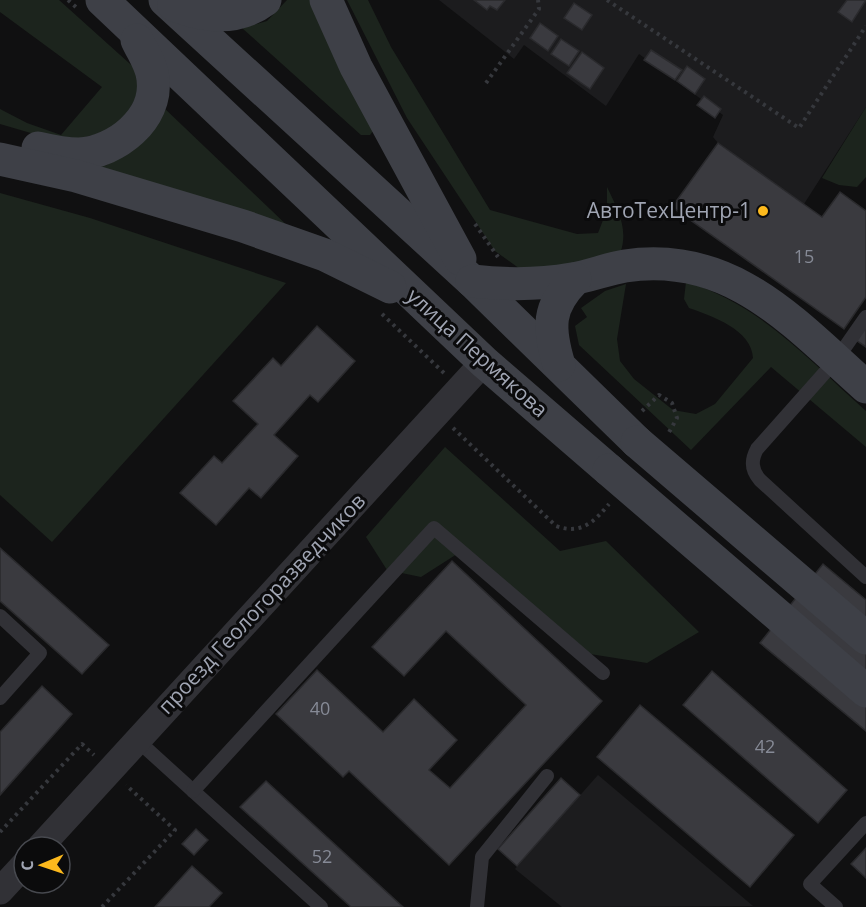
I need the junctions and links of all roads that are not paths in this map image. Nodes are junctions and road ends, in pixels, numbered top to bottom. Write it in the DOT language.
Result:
graph roads {
  1 [pos="102,0"];
  2 [pos="265,0"];
  3 [pos="326,0"];
  4 [pos="166,1"];
  5 [pos="131,28"];
  6 [pos="0,141"];
  7 [pos="0,159"];
  8 [pos="575,279"];
  9 [pos="472,281"];
  10 [pos="421,302"];
  11 [pos="866,316"];
  12 [pos="836,360"];
  13 [pos="484,362"];
  14 [pos="559,365"];
  15 [pos="866,387"];
  16 [pos="866,577"];
  17 [pos="0,616"];
  18 [pos="866,638"];
  19 [pos="603,673"];
  20 [pos="866,691"];
  21 [pos="0,698"];
  22 [pos="137,740"];
  23 [pos="547,776"];
  24 [pos="193,791"];
  25 [pos="866,823"];
  26 [pos="51,835"];
  27 [pos="12,878"];
  28 [pos="0,891"];
  29 [pos="321,907"];
  30 [pos="477,907"];
  31 [pos="836,907"];
  1 -- 5 [label="main road, улица Пермякова"];
  2 -- 4 [label="main road"];
  3 -- 9 [label="main road"];
  4 -- 9 [label="main road"];
  5 -- 6 [label="main road"];
  5 -- 10 [label="main road, улица Пермякова"];
  7 -- 10 [label="main road"];
  8 -- 9 [label="main road"];
  8 -- 12 [label="main road"];
  8 -- 14 [label="main road"];
  9 -- 14 [label="main road"];
  10 -- 13 [label="main road, улица Пермякова"];
  11 -- 12 [label="lane"];
  12 -- 15 [label="main road"];
  12 -- 16 [label="lane"];
  13 -- 20 [label="main road, улица Пермякова, bridge"];
  13 -- 22 [label="street, проезд Геологоразведчиков"];
  14 -- 18 [label="main road, bridge"];
  17 -- 21 [label="lane"];
  19 -- 24 [label="lane"];
  22 -- 24 [label="lane"];
  22 -- 26 [label="street, проезд Геологоразведчиков"];
  23 -- 30 [label="lane"];
  24 -- 29 [label="lane"];
  25 -- 31 [label="lane"];
  27 -- 28 [label="street"];
}
